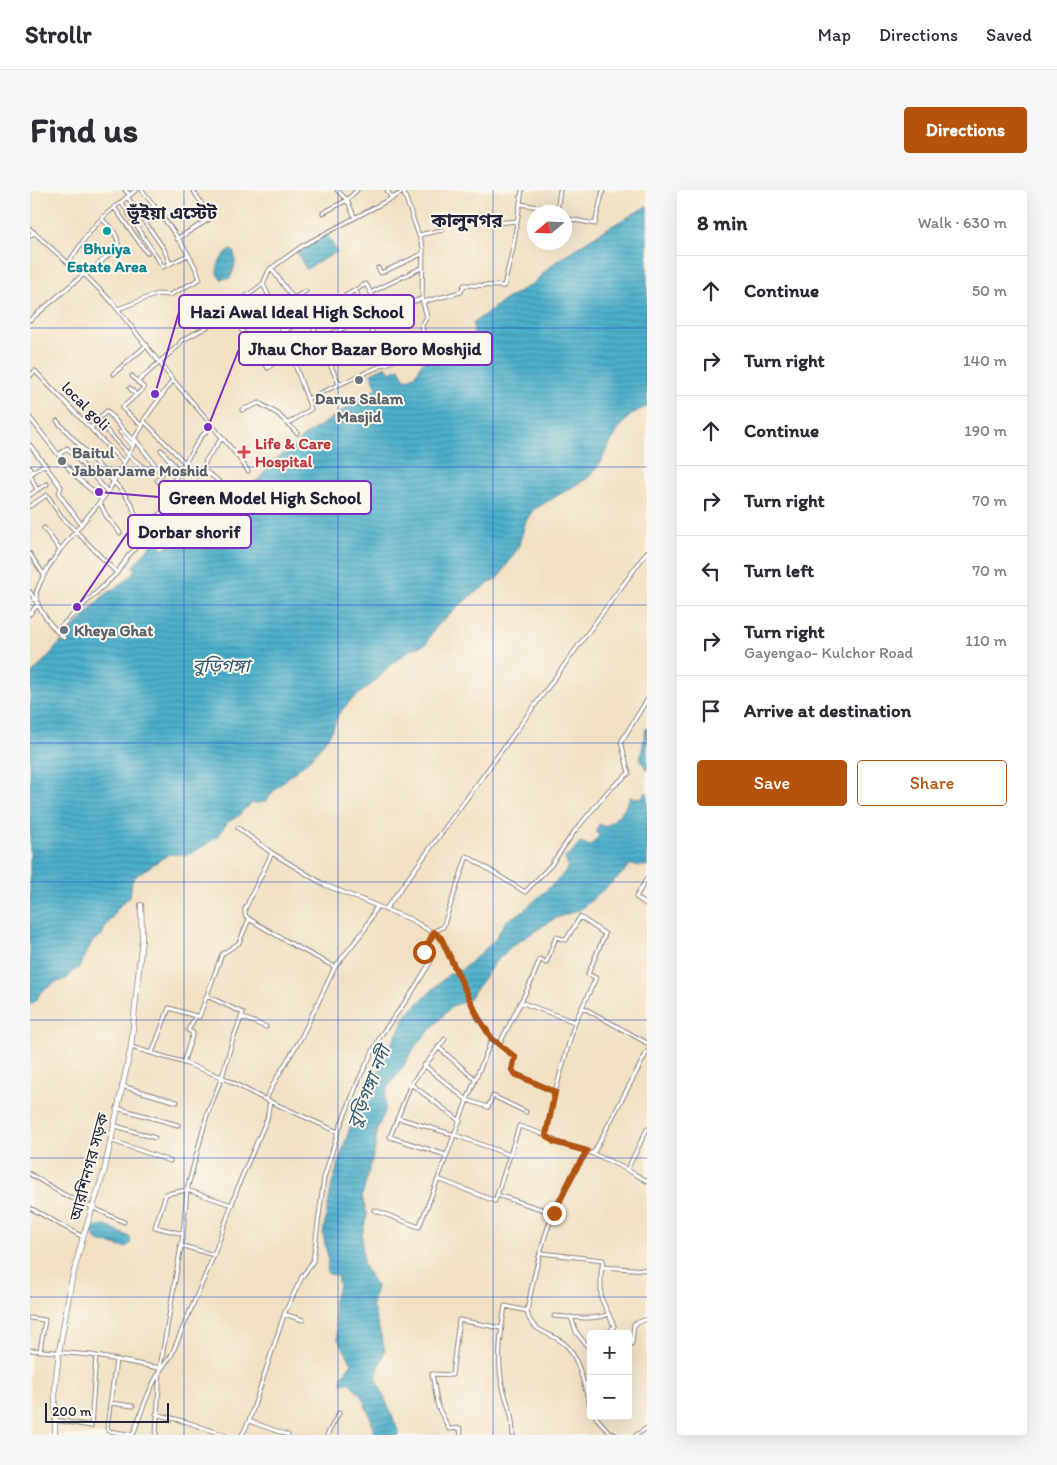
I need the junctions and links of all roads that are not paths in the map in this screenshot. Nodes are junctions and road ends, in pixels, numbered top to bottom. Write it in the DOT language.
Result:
graph roads {
  1 [pos="125,190"];
  2 [pos="136,190"];
  3 [pos="142,190"];
  4 [pos="193,190"];
  5 [pos="337,190"];
  6 [pos="357,190"];
  7 [pos="387,190"];
  8 [pos="522,190"];
  9 [pos="560,190"];
  10 [pos="603,190"];
  11 [pos="405,192"];
  12 [pos="129,197"];
  13 [pos="392,199"];
  14 [pos="347,200"];
  15 [pos="121,202"];
  16 [pos="520,204"];
  17 [pos="527,205"];
  18 [pos="558,205"];
  19 [pos="114,207"];
  20 [pos="324,213"];
  21 [pos="355,218"];
  22 [pos="102,219"];
  23 [pos="572,220"];
  24 [pos="517,222"];
  25 [pos="488,224"];
  26 [pos="30,229"];
  27 [pos="442,230"];
  28 [pos="34,232"];
  29 [pos="419,235"];
  30 [pos="30,236"];
  31 [pos="177,239"];
  32 [pos="147,253"];
  33 [pos="422,254"];
  34 [pos="188,255"];
  35 [pos="68,263"];
  36 [pos="170,264"];
  37 [pos="423,267"];
  38 [pos="272,268"];
  39 [pos="378,268"];
  40 [pos="85,274"];
  41 [pos="263,284"];
  42 [pos="306,290"];
  43 [pos="356,291"];
  44 [pos="372,292"];
  45 [pos="293,298"];
  46 [pos="422,301"];
  47 [pos="118,309"];
  48 [pos="274,309"];
  49 [pos="229,312"];
  50 [pos="309,318"];
  51 [pos="367,318"];
  52 [pos="30,320"];
  53 [pos="283,332"];
  54 [pos="320,340"];
  55 [pos="147,345"];
  56 [pos="290,351"];
  57 [pos="160,362"];
  58 [pos="385,364"];
  59 [pos="31,373"];
  60 [pos="113,374"];
  61 [pos="132,376"];
  62 [pos="173,380"];
  63 [pos="137,382"];
  64 [pos="339,384"];
  65 [pos="130,388"];
  66 [pos="136,395"];
  67 [pos="307,399"];
  68 [pos="242,410"];
  69 [pos="30,418"];
  70 [pos="97,420"];
  71 [pos="144,420"];
  72 [pos="57,421"];
  73 [pos="287,424"];
  74 [pos="212,425"];
  75 [pos="142,426"];
  76 [pos="91,428"];
  77 [pos="120,432"];
  78 [pos="296,434"];
  79 [pos="222,438"];
  80 [pos="134,442"];
  81 [pos="30,445"];
  82 [pos="161,450"];
  83 [pos="128,454"];
  84 [pos="59,455"];
  85 [pos="124,463"];
  86 [pos="45,464"];
  87 [pos="186,464"];
  88 [pos="30,468"];
  89 [pos="144,468"];
  90 [pos="203,470"];
  91 [pos="248,471"];
  92 [pos="180,472"];
  93 [pos="31,474"];
  94 [pos="198,476"];
  95 [pos="114,482"];
  96 [pos="47,484"];
  97 [pos="224,487"];
  98 [pos="37,490"];
  99 [pos="108,492"];
  100 [pos="170,494"];
  101 [pos="30,495"];
  102 [pos="102,499"];
  103 [pos="98,503"];
  104 [pos="169,503"];
  105 [pos="30,506"];
  106 [pos="187,516"];
  107 [pos="81,524"];
  108 [pos="44,528"];
  109 [pos="146,530"];
  110 [pos="76,532"];
  111 [pos="120,533"];
  112 [pos="142,536"];
  113 [pos="151,537"];
  114 [pos="60,550"];
  115 [pos="647,552"];
  116 [pos="30,554"];
  117 [pos="117,573"];
  118 [pos="44,576"];
  119 [pos="30,592"];
  120 [pos="38,604"];
  121 [pos="30,614"];
  122 [pos="56,631"];
  123 [pos="64,638"];
  124 [pos="647,700"];
  125 [pos="238,828"];
  126 [pos="272,853"];
  127 [pos="647,878"];
  128 [pos="141,905"];
  129 [pos="647,905"];
  130 [pos="377,906"];
  131 [pos="385,910"];
  132 [pos="249,919"];
  133 [pos="434,932"];
  134 [pos="336,968"];
  135 [pos="207,996"];
  136 [pos="520,1002"];
  137 [pos="582,1007"];
  138 [pos="196,1016"];
  139 [pos="241,1017"];
  140 [pos="575,1022"];
  141 [pos="266,1027"];
  142 [pos="445,1039"];
  143 [pos="492,1039"];
  144 [pos="647,1043"];
  145 [pos="499,1045"];
  146 [pos="131,1047"];
  147 [pos="438,1047"];
  148 [pos="647,1052"];
  149 [pos="152,1053"];
  150 [pos="183,1063"];
  151 [pos="424,1065"];
  152 [pos="222,1077"];
  153 [pos="475,1079"];
  154 [pos="411,1084"];
  155 [pos="122,1086"];
  156 [pos="555,1092"];
  157 [pos="260,1097"];
  158 [pos="266,1099"];
  159 [pos="467,1100"];
  160 [pos="177,1102"];
  161 [pos="271,1102"];
  162 [pos="118,1108"];
  163 [pos="526,1112"];
  164 [pos="398,1118"];
  165 [pos="460,1121"];
  166 [pos="114,1124"];
  167 [pos="178,1125"];
  168 [pos="647,1129"];
  169 [pos="338,1132"];
  170 [pos="455,1135"];
  171 [pos="546,1135"];
  172 [pos="155,1138"];
  173 [pos="110,1140"];
  174 [pos="587,1151"];
  175 [pos="594,1154"];
  176 [pos="446,1155"];
  177 [pos="510,1155"];
  178 [pos="170,1161"];
  179 [pos="627,1170"];
  180 [pos="30,1174"];
  181 [pos="438,1180"];
  182 [pos="647,1182"];
  183 [pos="187,1190"];
  184 [pos="497,1195"];
  185 [pos="232,1205"];
  186 [pos="30,1208"];
  187 [pos="93,1208"];
  188 [pos="374,1210"];
  189 [pos="554,1213"];
  190 [pos="124,1222"];
  191 [pos="182,1234"];
  192 [pos="83,1237"];
  193 [pos="180,1244"];
  194 [pos="541,1253"];
  195 [pos="214,1254"];
  196 [pos="602,1267"];
  197 [pos="647,1270"];
  198 [pos="527,1311"];
  199 [pos="284,1314"];
  200 [pos="609,1314"];
  201 [pos="554,1316"];
  202 [pos="571,1317"];
  203 [pos="30,1318"];
  204 [pos="647,1319"];
  205 [pos="303,1320"];
  206 [pos="501,1328"];
  207 [pos="611,1330"];
  208 [pos="632,1342"];
  209 [pos="587,1346"];
  210 [pos="30,1350"];
  211 [pos="40,1351"];
  212 [pos="59,1352"];
  213 [pos="96,1356"];
  214 [pos="116,1360"];
  215 [pos="160,1368"];
  216 [pos="587,1383"];
  217 [pos="584,1385"];
  218 [pos="587,1395"];
  219 [pos="110,1403"];
  220 [pos="133,1406"];
  221 [pos="339,1413"];
  222 [pos="156,1414"];
  223 [pos="54,1420"];
  224 [pos="598,1420"];
  225 [pos="249,1421"];
  226 [pos="647,1428"];
  227 [pos="55,1435"];
  228 [pos="133,1435"];
  229 [pos="156,1435"];
  230 [pos="224,1435"];
  231 [pos="242,1435"];
  232 [pos="288,1435"];
  233 [pos="327,1435"];
  234 [pos="461,1435"];
  235 [pos="513,1435"];
  236 [pos="616,1435"];
  237 [pos="636,1435"];
  1 -- 12 [label="street"];
  2 -- 12 [label="street"];
  3 -- 31 [label="street"];
  4 -- 31 [label="street"];
  5 -- 14 [label="street"];
  6 -- 14 [label="street"];
  7 -- 13 [label="street"];
  8 -- 16 [label="street"];
  9 -- 18 [label="street"];
  10 -- 23 [label="street"];
  11 -- 13 [label="street"];
  11 -- 29 [label="street"];
  12 -- 15 [label="street"];
  12 -- 36 [label="street"];
  13 -- 21 [label="street"];
  14 -- 20 [label="street"];
  14 -- 21 [label="street"];
  15 -- 19 [label="street"];
  15 -- 36 [label="street"];
  16 -- 17 [label="street"];
  16 -- 24 [label="street"];
  19 -- 22 [label="street"];
  19 -- 32 [label="street"];
  21 -- 38 [label="street"];
  22 -- 35 [label="street"];
  22 -- 40 [label="street"];
  24 -- 25 [label="street"];
  24 -- 46 [label="street"];
  26 -- 28 [label="street"];
  27 -- 29 [label="street"];
  28 -- 30 [label="street"];
  28 -- 35 [label="street"];
  29 -- 33 [label="street"];
  31 -- 34 [label="street"];
  33 -- 37 [label="street"];
  33 -- 39 [label="street"];
  34 -- 36 [label="street"];
  34 -- 47 [label="street"];
  35 -- 40 [label="street"];
  37 -- 44 [label="street"];
  37 -- 46 [label="street"];
  38 -- 41 [label="street"];
  38 -- 45 [label="street"];
  40 -- 47 [label="street"];
  40 -- 52 [label="street"];
  41 -- 48 [label="street"];
  41 -- 49 [label="street"];
  42 -- 45 [label="street"];
  43 -- 44 [label="street"];
  43 -- 50 [label="street"];
  43 -- 51 [label="street"];
  44 -- 46 [label="street"];
  45 -- 48 [label="street"];
  46 -- 58 [label="street"];
  47 -- 55 [label="street"];
  48 -- 53 [label="street"];
  49 -- 56 [label="street"];
  49 -- 57 [label="street"];
  50 -- 53 [label="street"];
  50 -- 54 [label="street"];
  51 -- 54 [label="street"];
  51 -- 58 [label="street"];
  53 -- 56 [label="street"];
  54 -- 56 [label="street"];
  54 -- 64 [label="street"];
  55 -- 57 [label="street"];
  55 -- 60 [label="street"];
  56 -- 67 [label="street"];
  57 -- 62 [label="street"];
  57 -- 63 [label="street"];
  58 -- 64 [label="street"];
  59 -- 76 [label="street, local goli"];
  61 -- 63 [label="street"];
  62 -- 71 [label="street"];
  62 -- 74 [label="street"];
  63 -- 66 [label="street"];
  64 -- 67 [label="street"];
  65 -- 66 [label="street"];
  66 -- 75 [label="street"];
  67 -- 73 [label="street"];
  68 -- 73 [label="street"];
  69 -- 84 [label="street"];
  70 -- 76 [label="street"];
  70 -- 80 [label="street"];
  70 -- 83 [label="street"];
  71 -- 75 [label="street"];
  71 -- 87 [label="street"];
  72 -- 95 [label="street"];
  73 -- 78 [label="street"];
  74 -- 79 [label="street"];
  74 -- 87 [label="street"];
  75 -- 80 [label="street"];
  76 -- 85 [label="street, local goli"];
  77 -- 80 [label="street"];
  79 -- 90 [label="street"];
  79 -- 91 [label="street"];
  80 -- 83 [label="street"];
  80 -- 100 [label="street"];
  81 -- 86 [label="street"];
  82 -- 92 [label="street"];
  83 -- 85 [label="street"];
  83 -- 89 [label="street"];
  84 -- 99 [label="street"];
  84 -- 102 [label="street"];
  85 -- 95 [label="street"];
  86 -- 93 [label="street"];
  86 -- 107 [label="street"];
  87 -- 92 [label="street"];
  88 -- 93 [label="street"];
  90 -- 94 [label="street"];
  90 -- 97 [label="street"];
  92 -- 100 [label="street"];
  93 -- 98 [label="street"];
  95 -- 99 [label="street"];
  95 -- 112 [label="street"];
  96 -- 98 [label="street"];
  98 -- 101 [label="street"];
  99 -- 102 [label="street"];
  100 -- 104 [label="street"];
  102 -- 103 [label="street"];
  103 -- 107 [label="street"];
  103 -- 111 [label="street"];
  104 -- 106 [label="street"];
  104 -- 109 [label="street"];
  105 -- 110 [label="street"];
  107 -- 110 [label="street"];
  108 -- 114 [label="street"];
  109 -- 112 [label="street"];
  109 -- 113 [label="street"];
  110 -- 114 [label="street"];
  110 -- 117 [label="street"];
  112 -- 117 [label="street"];
  114 -- 118 [label="street"];
  115 -- 131 [label="street"];
  116 -- 118 [label="street"];
  117 -- 122 [label="street"];
  118 -- 120 [label="street"];
  119 -- 120 [label="street"];
  120 -- 121 [label="street"];
  120 -- 122 [label="street"];
  122 -- 123 [label="street"];
  124 -- 133 [label="street"];
  125 -- 126 [label="street"];
  126 -- 130 [label="street"];
  126 -- 132 [label="street"];
  127 -- 129 [label="street"];
  128 -- 146 [label="street, আরশিনগর সড়ক"];
  130 -- 131 [label="street"];
  130 -- 134 [label="street"];
  131 -- 133 [label="street"];
  132 -- 134 [label="street"];
  132 -- 135 [label="street"];
  133 -- 143 [label="street"];
  133 -- 169 [label="street"];
  134 -- 158 [label="street"];
  135 -- 138 [label="street"];
  135 -- 139 [label="street"];
  136 -- 137 [label="street"];
  136 -- 140 [label="street"];
  136 -- 145 [label="street"];
  137 -- 140 [label="street"];
  137 -- 144 [label="street"];
  138 -- 149 [label="street"];
  138 -- 150 [label="street"];
  139 -- 141 [label="street"];
  139 -- 152 [label="street"];
  140 -- 156 [label="street"];
  142 -- 147 [label="street"];
  143 -- 145 [label="street"];
  143 -- 153 [label="street"];
  145 -- 156 [label="street"];
  146 -- 149 [label="street"];
  146 -- 155 [label="street, আরশিনগর সড়ক"];
  147 -- 151 [label="street"];
  147 -- 153 [label="street"];
  148 -- 175 [label="street"];
  149 -- 150 [label="street"];
  150 -- 152 [label="street"];
  151 -- 154 [label="street"];
  151 -- 159 [label="street"];
  152 -- 157 [label="street"];
  152 -- 183 [label="street"];
  153 -- 159 [label="street"];
  154 -- 164 [label="street"];
  154 -- 165 [label="street"];
  155 -- 160 [label="street"];
  155 -- 162 [label="street, আরশিনগর সড়ক"];
  156 -- 171 [label="street"];
  157 -- 158 [label="street"];
  157 -- 161 [label="street"];
  158 -- 161 [label="street"];
  159 -- 163 [label="street"];
  159 -- 165 [label="street"];
  161 -- 169 [label="street"];
  161 -- 185 [label="street"];
  162 -- 166 [label="street, আরশিনগর সড়ক"];
  162 -- 167 [label="street"];
  164 -- 170 [label="street"];
  164 -- 176 [label="street"];
  165 -- 170 [label="street"];
  166 -- 172 [label="street"];
  166 -- 173 [label="street, আরশিনগর সড়ক"];
  168 -- 179 [label="street"];
  169 -- 199 [label="street"];
  170 -- 176 [label="street"];
  170 -- 177 [label="street"];
  171 -- 174 [label="street"];
  171 -- 177 [label="street"];
  173 -- 178 [label="street"];
  173 -- 187 [label="street, আরশিনগর সড়ক"];
  174 -- 175 [label="street"];
  174 -- 189 [label="street"];
  175 -- 179 [label="street"];
  176 -- 181 [label="street"];
  177 -- 184 [label="street"];
  179 -- 182 [label="street"];
  180 -- 187 [label="street"];
  181 -- 184 [label="street"];
  181 -- 188 [label="street"];
  183 -- 185 [label="street"];
  183 -- 191 [label="street"];
  183 -- 191 [label="street"];
  184 -- 189 [label="street"];
  185 -- 195 [label="street"];
  186 -- 192 [label="street"];
  187 -- 190 [label="street"];
  187 -- 192 [label="street, আরশিনগর সড়ক"];
  189 -- 194 [label="street"];
  191 -- 193 [label="street"];
  192 -- 212 [label="street, আরশিনগর সড়ক"];
  193 -- 195 [label="street"];
  193 -- 215 [label="street"];
  194 -- 196 [label="street"];
  194 -- 198 [label="street"];
  195 -- 215 [label="street"];
  196 -- 197 [label="street"];
  196 -- 200 [label="street"];
  198 -- 206 [label="street"];
  198 -- 217 [label="street"];
  199 -- 205 [label="street"];
  199 -- 225 [label="street"];
  200 -- 202 [label="street"];
  200 -- 207 [label="street"];
  201 -- 202 [label="street"];
  202 -- 209 [label="street"];
  203 -- 211 [label="street"];
  204 -- 208 [label="street"];
  206 -- 234 [label="street"];
  206 -- 235 [label="street"];
  210 -- 211 [label="street"];
  211 -- 212 [label="street"];
  212 -- 213 [label="street"];
  212 -- 223 [label="street, আরশিনগর সড়ক"];
  213 -- 214 [label="street"];
  213 -- 223 [label="street"];
  214 -- 215 [label="street"];
  214 -- 219 [label="street"];
  215 -- 222 [label="street"];
  215 -- 228 [label="street"];
  216 -- 217 [label="street"];
  217 -- 218 [label="street"];
  219 -- 220 [label="street"];
  219 -- 228 [label="street"];
  221 -- 233 [label="street"];
  222 -- 229 [label="street"];
  222 -- 230 [label="street"];
  223 -- 227 [label="street, আরশিনগর সড়ক"];
  224 -- 236 [label="street"];
  225 -- 231 [label="street"];
  225 -- 232 [label="street"];
  226 -- 237 [label="street"];
}
